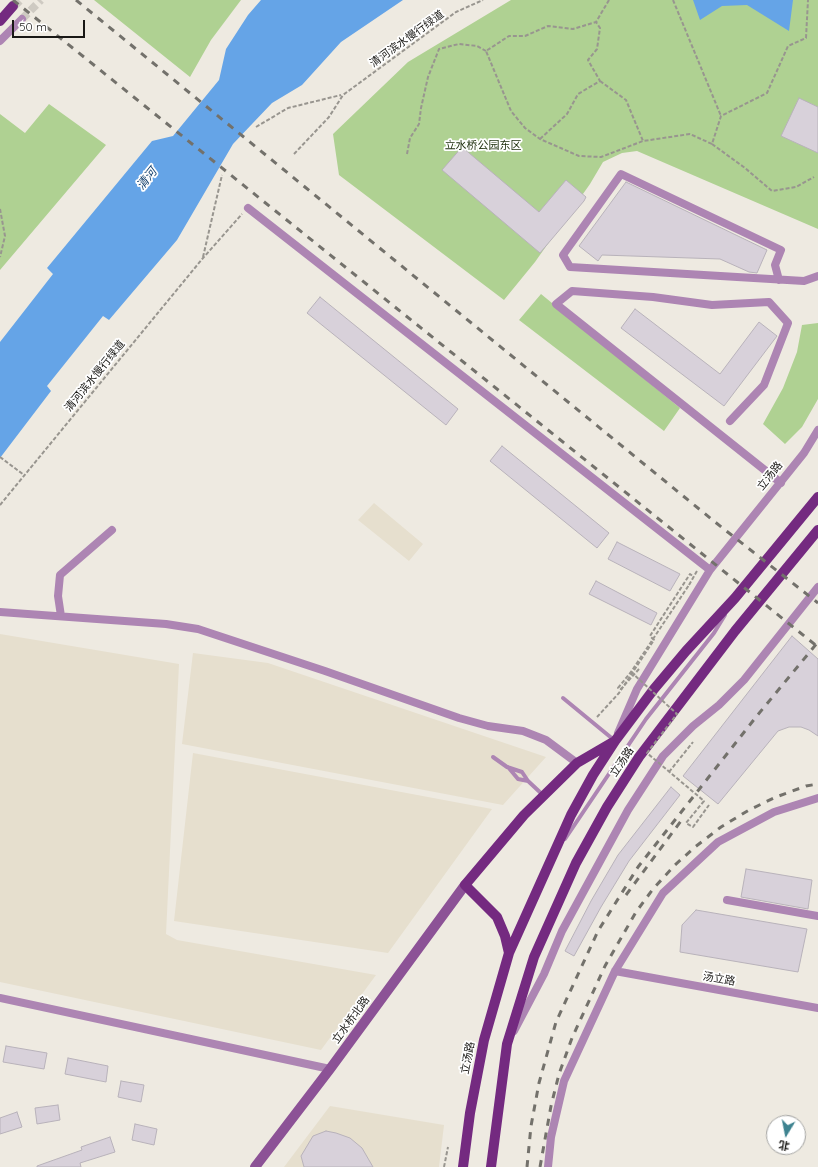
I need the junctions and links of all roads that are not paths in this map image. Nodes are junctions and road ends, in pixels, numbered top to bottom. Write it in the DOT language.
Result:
graph roads {
  1 [pos="13,6"];
  2 [pos="22,18"];
  3 [pos="0,21"];
  4 [pos="0,42"];
  5 [pos="248,208"];
  6 [pos="818,276"];
  7 [pos="779,280"];
  8 [pos="730,421"];
  9 [pos="818,430"];
  10 [pos="780,483"];
  11 [pos="818,497"];
  12 [pos="112,530"];
  13 [pos="818,530"];
  14 [pos="710,570"];
  15 [pos="818,587"];
  16 [pos="735,598"];
  17 [pos="0,612"];
  18 [pos="61,616"];
  19 [pos="563,698"];
  20 [pos="615,741"];
  21 [pos="493,757"];
  22 [pos="577,764"];
  23 [pos="507,767"];
  24 [pos="528,781"];
  25 [pos="544,796"];
  26 [pos="818,798"];
  27 [pos="554,855"];
  28 [pos="465,885"];
  29 [pos="727,900"];
  30 [pos="818,916"];
  31 [pos="509,954"];
  32 [pos="615,971"];
  33 [pos="0,998"];
  34 [pos="818,1008"];
  35 [pos="507,1044"];
  36 [pos="330,1069"];
  37 [pos="255,1167"];
  38 [pos="463,1167"];
  39 [pos="491,1167"];
  40 [pos="548,1167"];
  1 -- 3 [label="main road"];
  2 -- 4 [label="street"];
  5 -- 14 [label="street"];
  6 -- 7 [label="street"];
  7 -- 7 [label="street"];
  8 -- 10 [label="street"];
  9 -- 10 [label="street, 立汤路"];
  10 -- 14 [label="street, 立汤路"];
  11 -- 16 [label="main road, 立汤路"];
  12 -- 18 [label="street"];
  13 -- 35 [label="main road, 立汤路"];
  14 -- 20 [label="street, 立汤路"];
  15 -- 35 [label="street, 立汤路"];
  16 -- 20 [label="main road, 立汤路"];
  16 -- 27 [label="lane"];
  17 -- 18 [label="street"];
  18 -- 22 [label="street"];
  19 -- 20 [label="lane"];
  20 -- 22 [label="main road"];
  20 -- 27 [label="main road, 立汤路"];
  21 -- 23 [label="lane"];
  22 -- 25 [label="main road"];
  23 -- 24 [label="lane"];
  23 -- 24 [label="lane"];
  24 -- 25 [label="lane"];
  25 -- 28 [label="main road"];
  26 -- 32 [label="street"];
  27 -- 31 [label="main road, 立汤路"];
  28 -- 31 [label="main road"];
  28 -- 36 [label="street, 立水桥北路"];
  29 -- 30 [label="street"];
  31 -- 38 [label="main road, 立汤路"];
  32 -- 34 [label="street, 汤立路"];
  32 -- 40 [label="street"];
  33 -- 36 [label="street"];
  35 -- 39 [label="main road, 立汤路"];
  36 -- 37 [label="street, 立水桥北路"];
}
